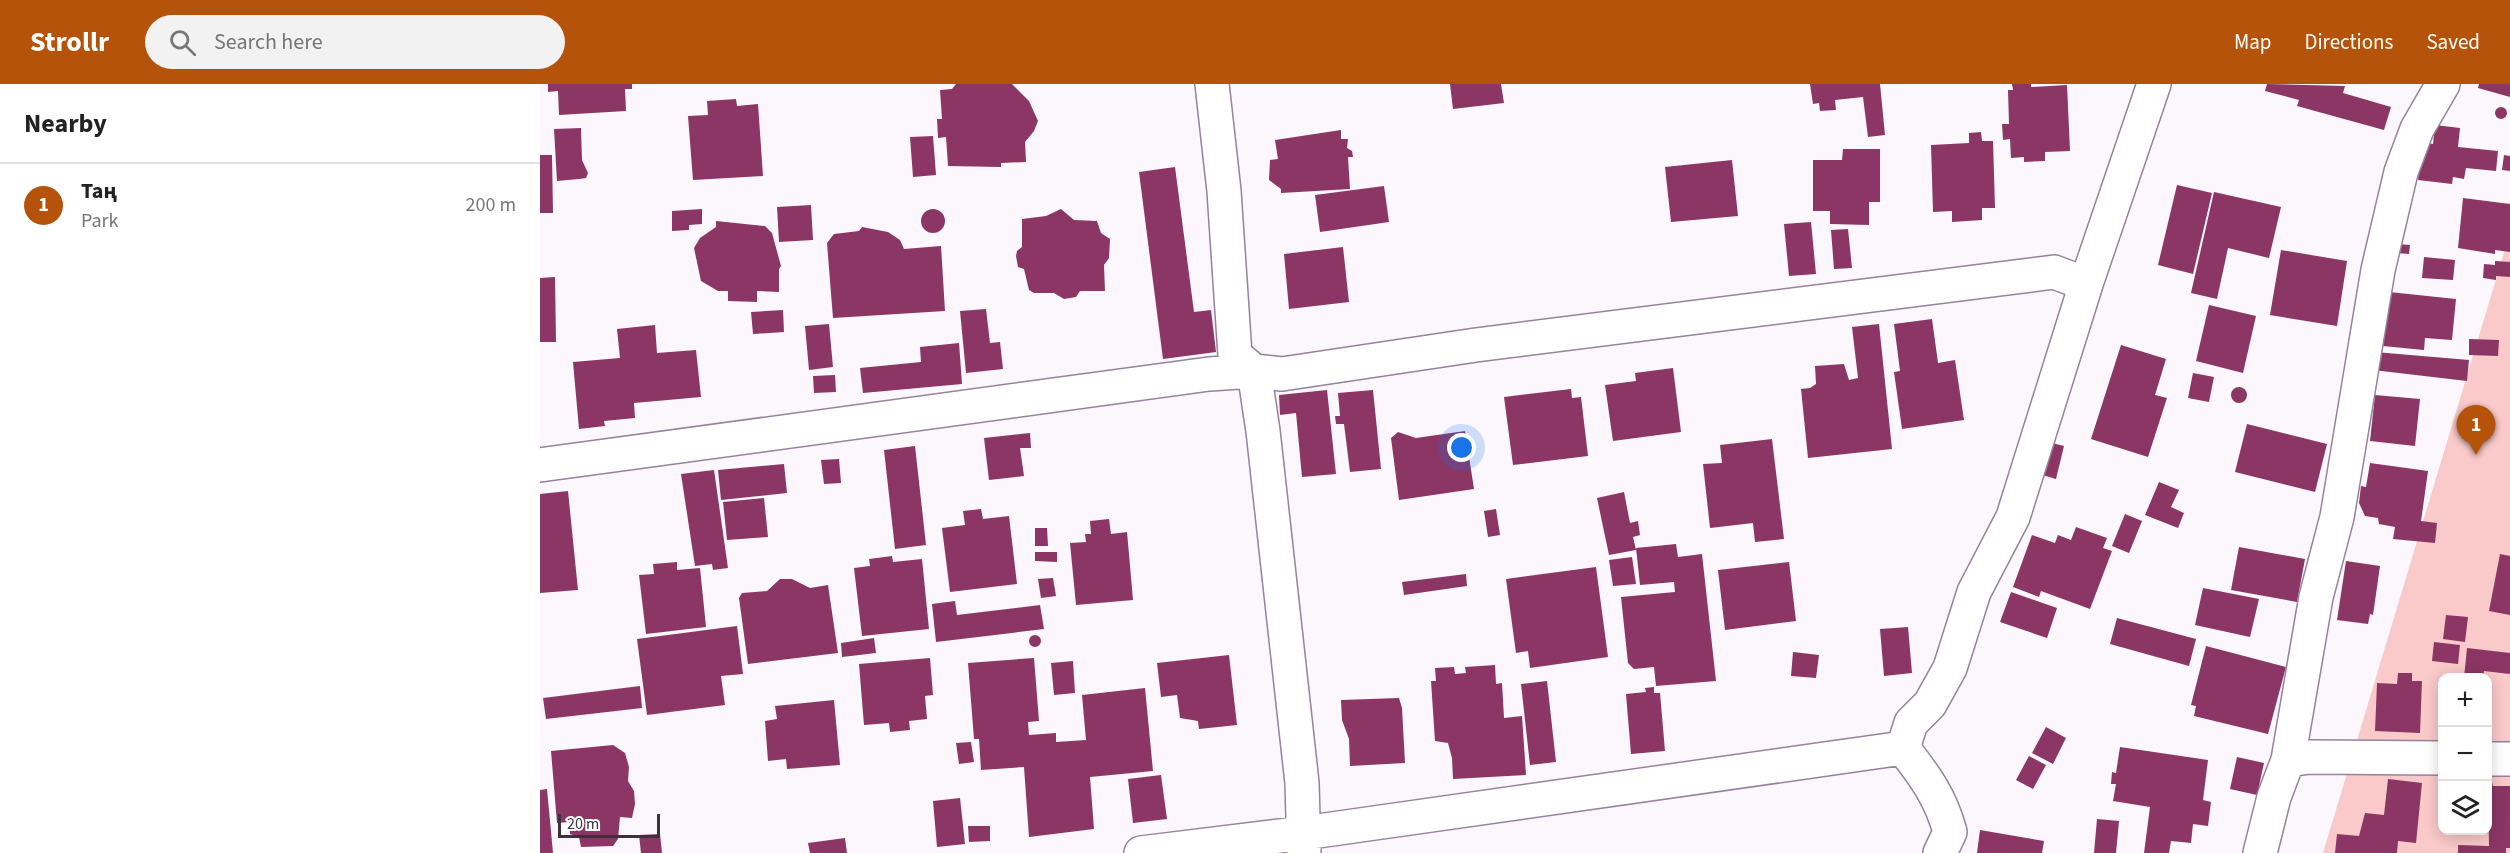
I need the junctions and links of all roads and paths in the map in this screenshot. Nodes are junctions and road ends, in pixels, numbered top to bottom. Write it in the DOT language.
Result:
graph roads {
  1 [pos="1212,84"];
  2 [pos="2154,84"];
  3 [pos="2443,84"];
  4 [pos="2086,284"];
  5 [pos="1254,371"];
  6 [pos="540,465"];
  7 [pos="1903,748"];
  8 [pos="2438,758"];
  9 [pos="2492,759"];
  10 [pos="2510,759"];
  11 [pos="2289,760"];
  12 [pos="1304,843"];
  13 [pos="1141,853"];
  14 [pos="1940,853"];
  15 [pos="2260,853"];
  1 -- 5 [label="street"];
  2 -- 4 [label="street"];
  3 -- 11 [label="street"];
  4 -- 5 [label="street"];
  4 -- 7 [label="street"];
  5 -- 6 [label="street"];
  5 -- 12 [label="street"];
  7 -- 12 [label="street"];
  7 -- 14 [label="street"];
  8 -- 11 [label="street"];
  9 -- 10 [label="street"];
  11 -- 15 [label="street"];
  12 -- 13 [label="street"];
}
